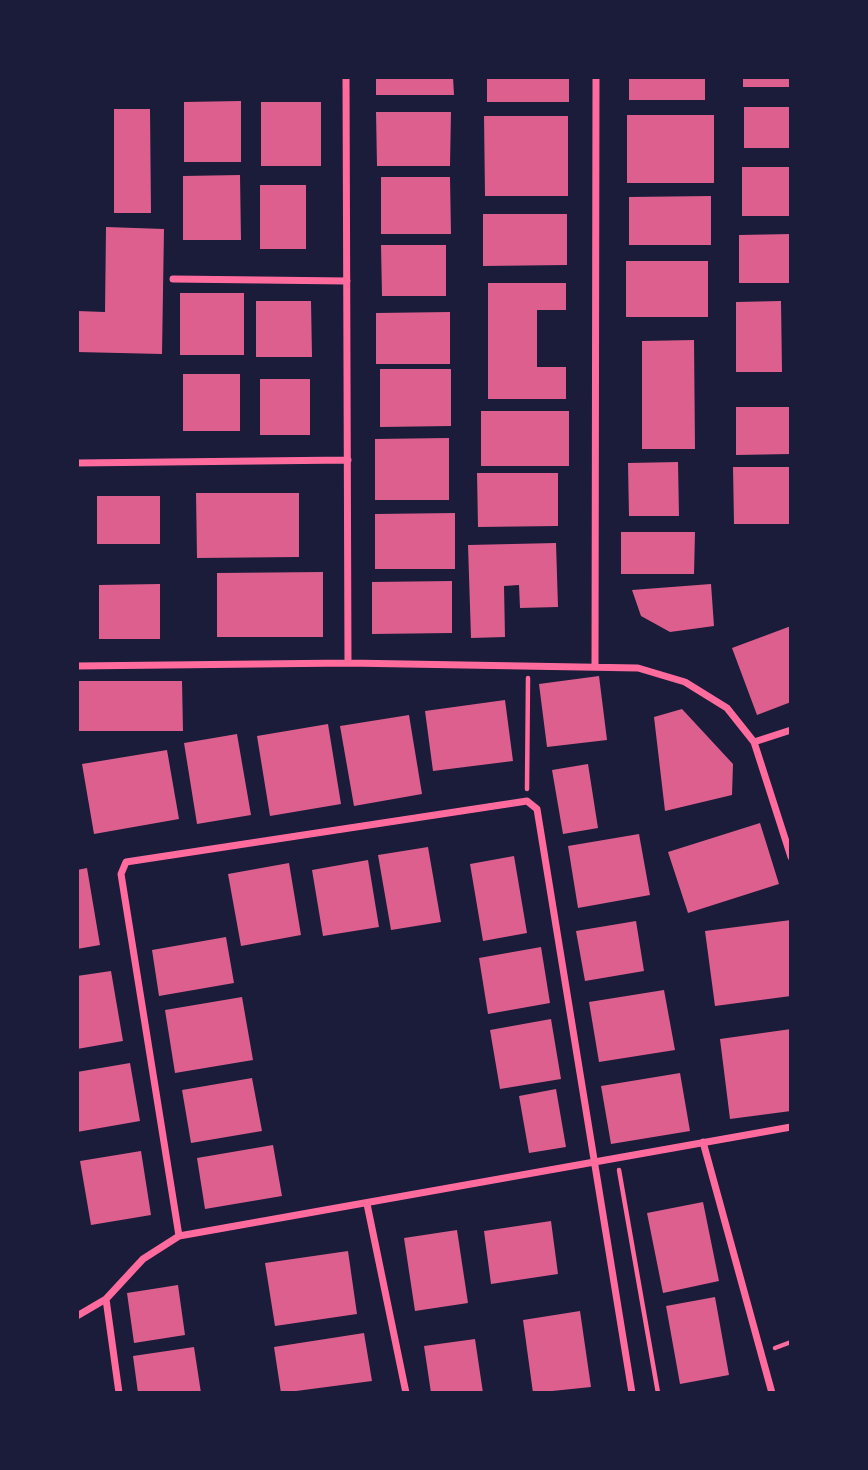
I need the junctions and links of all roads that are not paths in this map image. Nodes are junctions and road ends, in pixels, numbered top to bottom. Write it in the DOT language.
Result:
graph roads {
  1 [pos="346,77"];
  2 [pos="596,77"];
  3 [pos="173,279"];
  4 [pos="347,281"];
  5 [pos="348,460"];
  6 [pos="77,463"];
  7 [pos="348,663"];
  8 [pos="77,666"];
  9 [pos="595,666"];
  10 [pos="791,730"];
  11 [pos="754,742"];
  12 [pos="791,857"];
  13 [pos="791,1127"];
  14 [pos="703,1142"];
  15 [pos="594,1161"];
  16 [pos="367,1204"];
  17 [pos="178,1236"];
  18 [pos="106,1299"];
  19 [pos="77,1316"];
  20 [pos="119,1393"];
  21 [pos="406,1393"];
  22 [pos="632,1393"];
  23 [pos="772,1393"];
  1 -- 4 [label="street"];
  2 -- 9 [label="street"];
  3 -- 4 [label="street"];
  4 -- 5 [label="street"];
  5 -- 6 [label="street"];
  5 -- 7 [label="street"];
  7 -- 8 [label="street"];
  7 -- 9 [label="street"];
  9 -- 11 [label="street"];
  10 -- 11 [label="street"];
  11 -- 12 [label="street"];
  13 -- 14 [label="street"];
  14 -- 15 [label="street"];
  14 -- 23 [label="street"];
  15 -- 16 [label="street"];
  15 -- 17 [label="street"];
  15 -- 22 [label="street"];
  16 -- 17 [label="street"];
  16 -- 21 [label="street"];
  17 -- 18 [label="street"];
  18 -- 19 [label="street"];
  18 -- 20 [label="street"];
}
